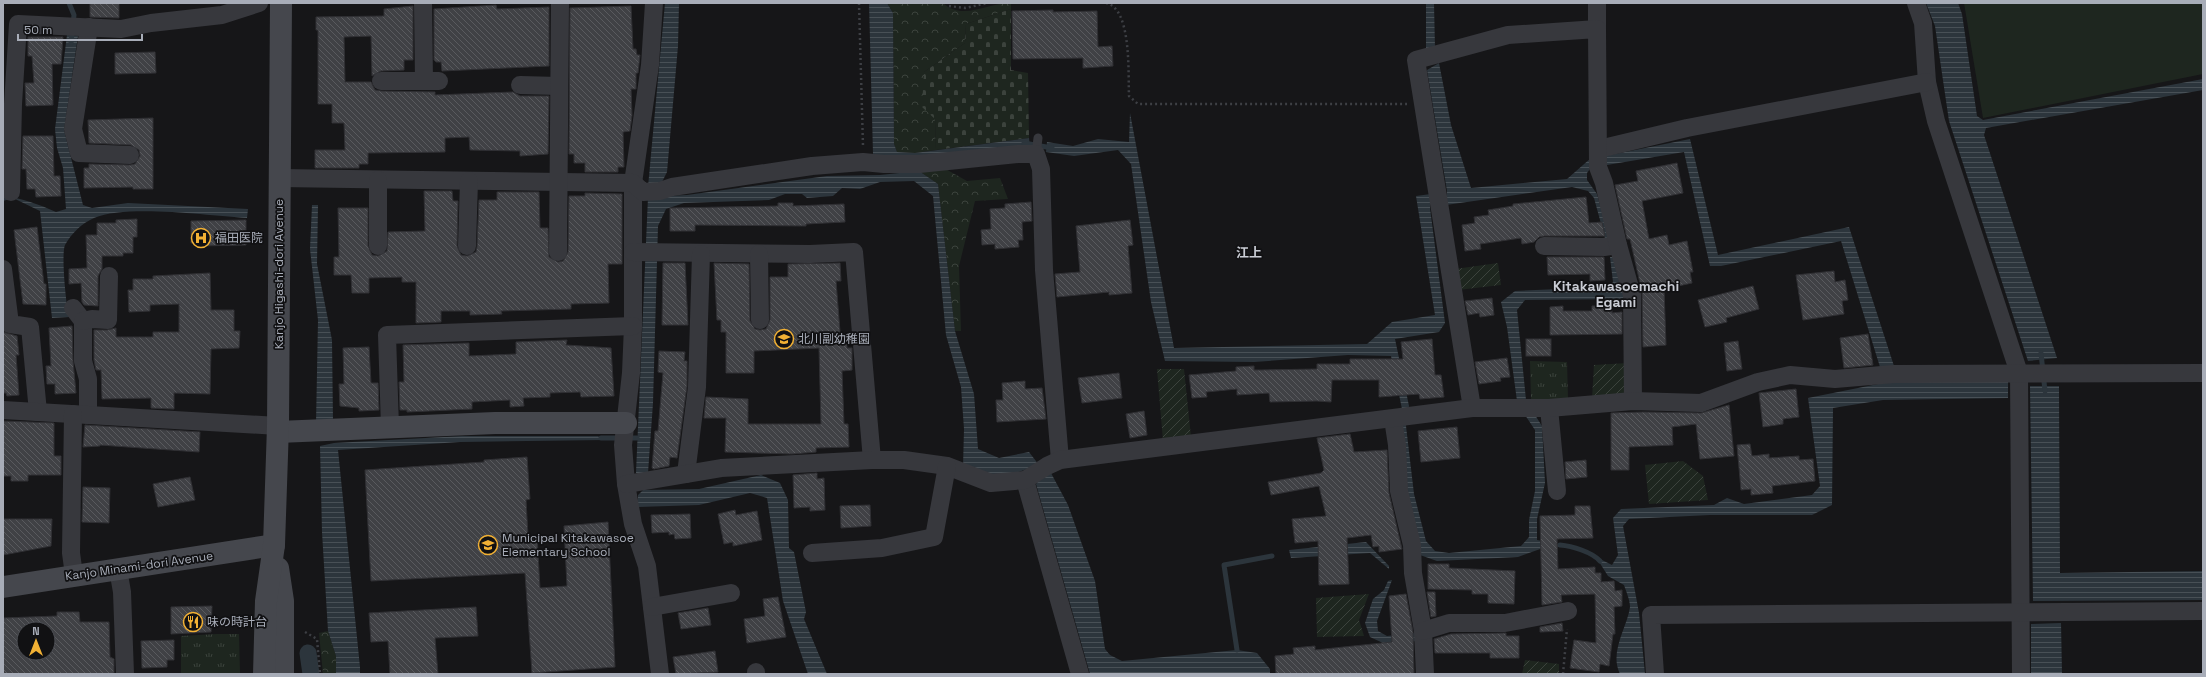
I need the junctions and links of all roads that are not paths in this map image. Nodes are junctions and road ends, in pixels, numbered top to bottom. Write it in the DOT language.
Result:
graph roads {
  1 [pos="259,3"];
  2 [pos="281,3"];
  3 [pos="423,3"];
  4 [pos="560,3"];
  5 [pos="654,3"];
  6 [pos="1597,3"];
  7 [pos="1916,3"];
  8 [pos="78,27"];
  9 [pos="1597,30"];
  10 [pos="381,81"];
  11 [pos="1927,82"];
  12 [pos="520,85"];
  13 [pos="559,86"];
  14 [pos="8,104"];
  15 [pos="130,155"];
  16 [pos="1598,158"];
  17 [pos="279,178"];
  18 [pos="378,180"];
  19 [pos="469,181"];
  20 [pos="558,182"];
  21 [pos="638,187"];
  22 [pos="11,192"];
  23 [pos="378,246"];
  24 [pos="467,246"];
  25 [pos="1544,246"];
  26 [pos="1611,246"];
  27 [pos="558,252"];
  28 [pos="636,252"];
  29 [pos="701,254"];
  30 [pos="759,254"];
  31 [pos="3,269"];
  32 [pos="109,276"];
  33 [pos="760,320"];
  34 [pos="633,326"];
  35 [pos="2203,372"];
  36 [pos="2019,373"];
  37 [pos="1633,401"];
  38 [pos="1532,407"];
  39 [pos="1472,408"];
  40 [pos="3,410"];
  41 [pos="38,412"];
  42 [pos="81,414"];
  43 [pos="1393,419"];
  44 [pos="390,427"];
  45 [pos="278,429"];
  46 [pos="625,432"];
  47 [pos="872,460"];
  48 [pos="947,466"];
  49 [pos="1042,470"];
  50 [pos="686,474"];
  51 [pos="637,482"];
  52 [pos="1557,491"];
  53 [pos="274,545"];
  54 [pos="812,553"];
  55 [pos="118,569"];
  56 [pos="74,575"];
  57 [pos="3,587"];
  58 [pos="731,593"];
  59 [pos="652,607"];
  60 [pos="1568,610"];
  61 [pos="2203,611"];
  62 [pos="2038,612"];
  63 [pos="1423,638"];
  64 [pos="125,674"];
  65 [pos="264,674"];
  66 [pos="282,674"];
  67 [pos="660,674"];
  68 [pos="1080,674"];
  69 [pos="1425,674"];
  70 [pos="1655,674"];
  71 [pos="2021,674"];
  1 -- 8 [label="street"];
  2 -- 17 [label="main road, Kanjo Higashi-dori Avenue"];
  3 -- 10 [label="street"];
  4 -- 13 [label="street"];
  5 -- 21 [label="street"];
  6 -- 9 [label="street"];
  7 -- 11 [label="street"];
  8 -- 14 [label="street"];
  8 -- 15 [label="street"];
  9 -- 16 [label="street"];
  9 -- 39 [label="street"];
  11 -- 16 [label="street"];
  11 -- 36 [label="street"];
  12 -- 13 [label="street"];
  13 -- 20 [label="street"];
  14 -- 22 [label="street"];
  16 -- 26 [label="street"];
  17 -- 18 [label="street"];
  17 -- 45 [label="main road, Kanjo Higashi-dori Avenue"];
  18 -- 19 [label="street"];
  18 -- 23 [label="street"];
  19 -- 20 [label="street"];
  19 -- 24 [label="street"];
  20 -- 21 [label="street"];
  20 -- 27 [label="street"];
  21 -- 28 [label="street"];
  21 -- 49 [label="street"];
  25 -- 26 [label="street"];
  26 -- 37 [label="street"];
  28 -- 29 [label="street"];
  28 -- 34 [label="street"];
  29 -- 30 [label="street"];
  29 -- 50 [label="street"];
  30 -- 33 [label="street"];
  30 -- 47 [label="street"];
  31 -- 41 [label="street"];
  32 -- 42 [label="street"];
  34 -- 44 [label="street"];
  34 -- 46 [label="street"];
  35 -- 36 [label="street"];
  36 -- 37 [label="street"];
  36 -- 62 [label="street"];
  37 -- 38 [label="street"];
  38 -- 39 [label="street"];
  38 -- 52 [label="street"];
  39 -- 43 [label="street"];
  40 -- 41 [label="street"];
  41 -- 42 [label="street"];
  42 -- 45 [label="street"];
  42 -- 56 [label="street"];
  43 -- 49 [label="street"];
  43 -- 63 [label="street"];
  44 -- 45 [label="main road"];
  44 -- 46 [label="main road"];
  45 -- 53 [label="main road, Kanjo Higashi-dori Avenue"];
  46 -- 51 [label="street"];
  47 -- 48 [label="street"];
  47 -- 50 [label="street"];
  48 -- 49 [label="street"];
  48 -- 54 [label="street"];
  49 -- 68 [label="street"];
  50 -- 51 [label="street"];
  51 -- 59 [label="street"];
  53 -- 55 [label="main road, Kanjo Minami-dori Avenue"];
  53 -- 65 [label="main road"];
  53 -- 66 [label="main road"];
  55 -- 56 [label="main road, Kanjo Minami-dori Avenue"];
  55 -- 64 [label="street"];
  56 -- 57 [label="main road, Kanjo Minami-dori Avenue"];
  58 -- 59 [label="street"];
  59 -- 67 [label="street"];
  60 -- 63 [label="street"];
  61 -- 62 [label="street"];
  62 -- 70 [label="street"];
  62 -- 71 [label="street"];
  63 -- 69 [label="street"];
}
